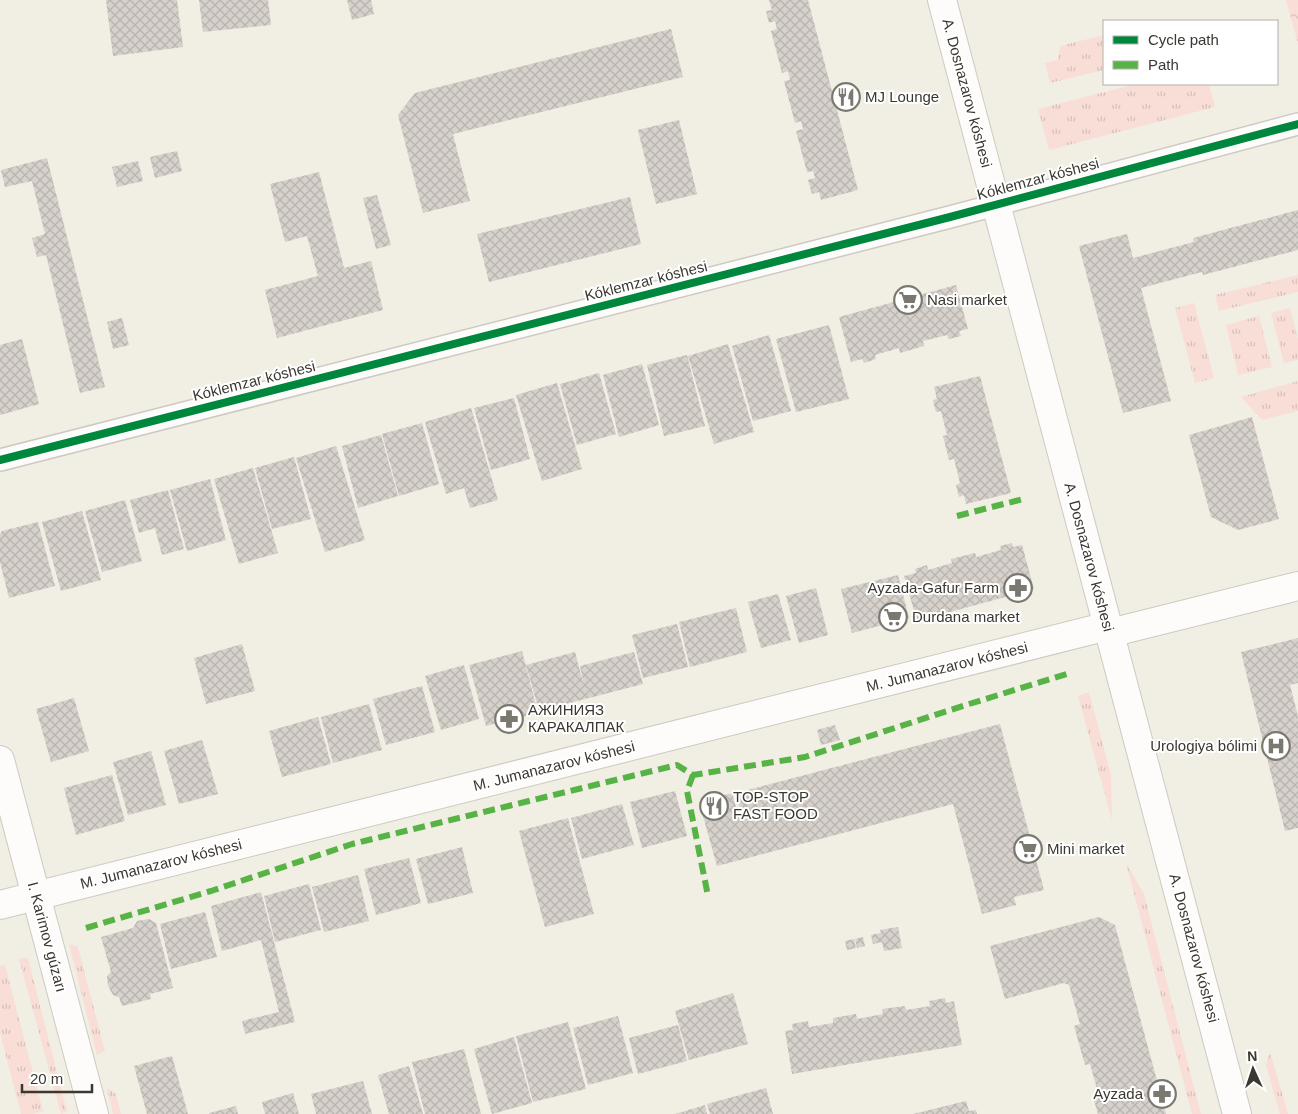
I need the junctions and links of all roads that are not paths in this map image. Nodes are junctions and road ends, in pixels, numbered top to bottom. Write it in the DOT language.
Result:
graph roads {
  1 [pos="942,0"];
  2 [pos="1298,124"];
  3 [pos="996,205"];
  4 [pos="0,460"];
  5 [pos="1298,586"];
  6 [pos="1109,630"];
  7 [pos="0,760"];
  8 [pos="36,896"];
  9 [pos="0,905"];
  10 [pos="94,1114"];
  11 [pos="1237,1114"];
  1 -- 3 [label="main road, A. Dosnazarov kóshesi"];
  2 -- 3 [label="street, Kóklemzar kóshesi"];
  3 -- 4 [label="street, Kóklemzar kóshesi"];
  3 -- 6 [label="main road, A. Dosnazarov kóshesi"];
  5 -- 6 [label="main road, M. Jumanazarov kóshesi"];
  6 -- 8 [label="main road, M. Jumanazarov kóshesi"];
  6 -- 11 [label="main road, A. Dosnazarov kóshesi"];
  7 -- 8 [label="main road, I. Karimov gúzarı"];
  8 -- 9 [label="main road, M. Jumanazarov kóshesi"];
  8 -- 10 [label="main road, I. Karimov gúzarı"];
}
